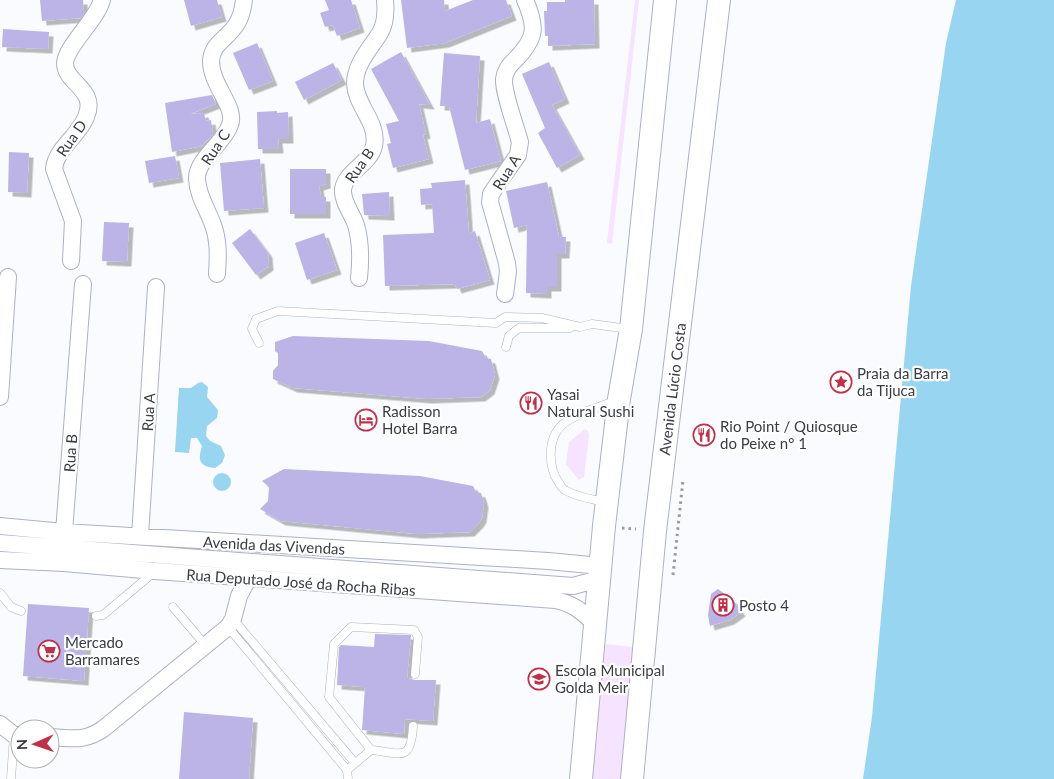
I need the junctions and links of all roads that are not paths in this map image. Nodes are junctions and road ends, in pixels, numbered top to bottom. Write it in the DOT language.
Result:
graph roads {
  1 [pos="102,0"];
  2 [pos="244,0"];
  3 [pos="385,0"];
  4 [pos="526,0"];
  5 [pos="665,0"];
  6 [pos="719,0"];
  7 [pos="71,261"];
  8 [pos="217,274"];
  9 [pos="8,277"];
  10 [pos="359,278"];
  11 [pos="83,284"];
  12 [pos="156,287"];
  13 [pos="505,294"];
  14 [pos="580,327"];
  15 [pos="631,329"];
  16 [pos="259,343"];
  17 [pos="506,347"];
  18 [pos="0,397"];
  19 [pos="619,399"];
  20 [pos="607,503"];
  21 [pos="0,526"];
  22 [pos="64,532"];
  23 [pos="140,536"];
  24 [pos="0,543"];
  25 [pos="214,559"];
  26 [pos="0,560"];
  27 [pos="155,571"];
  28 [pos="600,572"];
  29 [pos="213,576"];
  30 [pos="249,577"];
  31 [pos="0,593"];
  32 [pos="173,607"];
  33 [pos="21,611"];
  34 [pos="96,616"];
  35 [pos="231,623"];
  36 [pos="594,623"];
  37 [pos="206,646"];
  38 [pos="415,674"];
  39 [pos="413,726"];
  40 [pos="60,738"];
  41 [pos="371,750"];
  42 [pos="355,762"];
  43 [pos="347,770"];
  44 [pos="348,779"];
  45 [pos="581,779"];
  46 [pos="632,779"];
  1 -- 7 [label="street, Rua D"];
  2 -- 8 [label="street, Rua C"];
  3 -- 10 [label="street, Rua B"];
  4 -- 13 [label="street, Rua A"];
  5 -- 15 [label="main road"];
  6 -- 46 [label="main road, Avenida Lúcio Costa"];
  9 -- 18 [label="street"];
  11 -- 22 [label="street, Rua B"];
  12 -- 23 [label="street, Rua A"];
  14 -- 15 [label="lane"];
  14 -- 16 [label="lane"];
  14 -- 17 [label="lane"];
  15 -- 19 [label="main road"];
  19 -- 20 [label="main road"];
  19 -- 20 [label="lane"];
  20 -- 28 [label="main road"];
  21 -- 22 [label="street, Avenida das Vivendas"];
  22 -- 23 [label="street, Avenida das Vivendas"];
  23 -- 28 [label="street, Avenida das Vivendas"];
  24 -- 25 [label="street, Rua Deputado José da Rocha Ribas"];
  25 -- 28 [label="street, Rua Deputado José da Rocha Ribas"];
  25 -- 29 [label="street"];
  26 -- 27 [label="street, Rua Deputado José da Rocha Ribas"];
  27 -- 29 [label="street, Rua Deputado José da Rocha Ribas"];
  27 -- 34 [label="lane"];
  28 -- 36 [label="main road"];
  29 -- 30 [label="street, Rua Deputado José da Rocha Ribas"];
  30 -- 35 [label="street"];
  30 -- 36 [label="street, Rua Deputado José da Rocha Ribas"];
  31 -- 33 [label="lane"];
  32 -- 37 [label="lane"];
  35 -- 37 [label="street"];
  35 -- 42 [label="lane"];
  35 -- 43 [label="lane"];
  36 -- 45 [label="main road"];
  37 -- 40 [label="street"];
  38 -- 41 [label="lane"];
  39 -- 41 [label="lane"];
  41 -- 42 [label="lane"];
  42 -- 43 [label="lane"];
  43 -- 44 [label="lane"];
}
